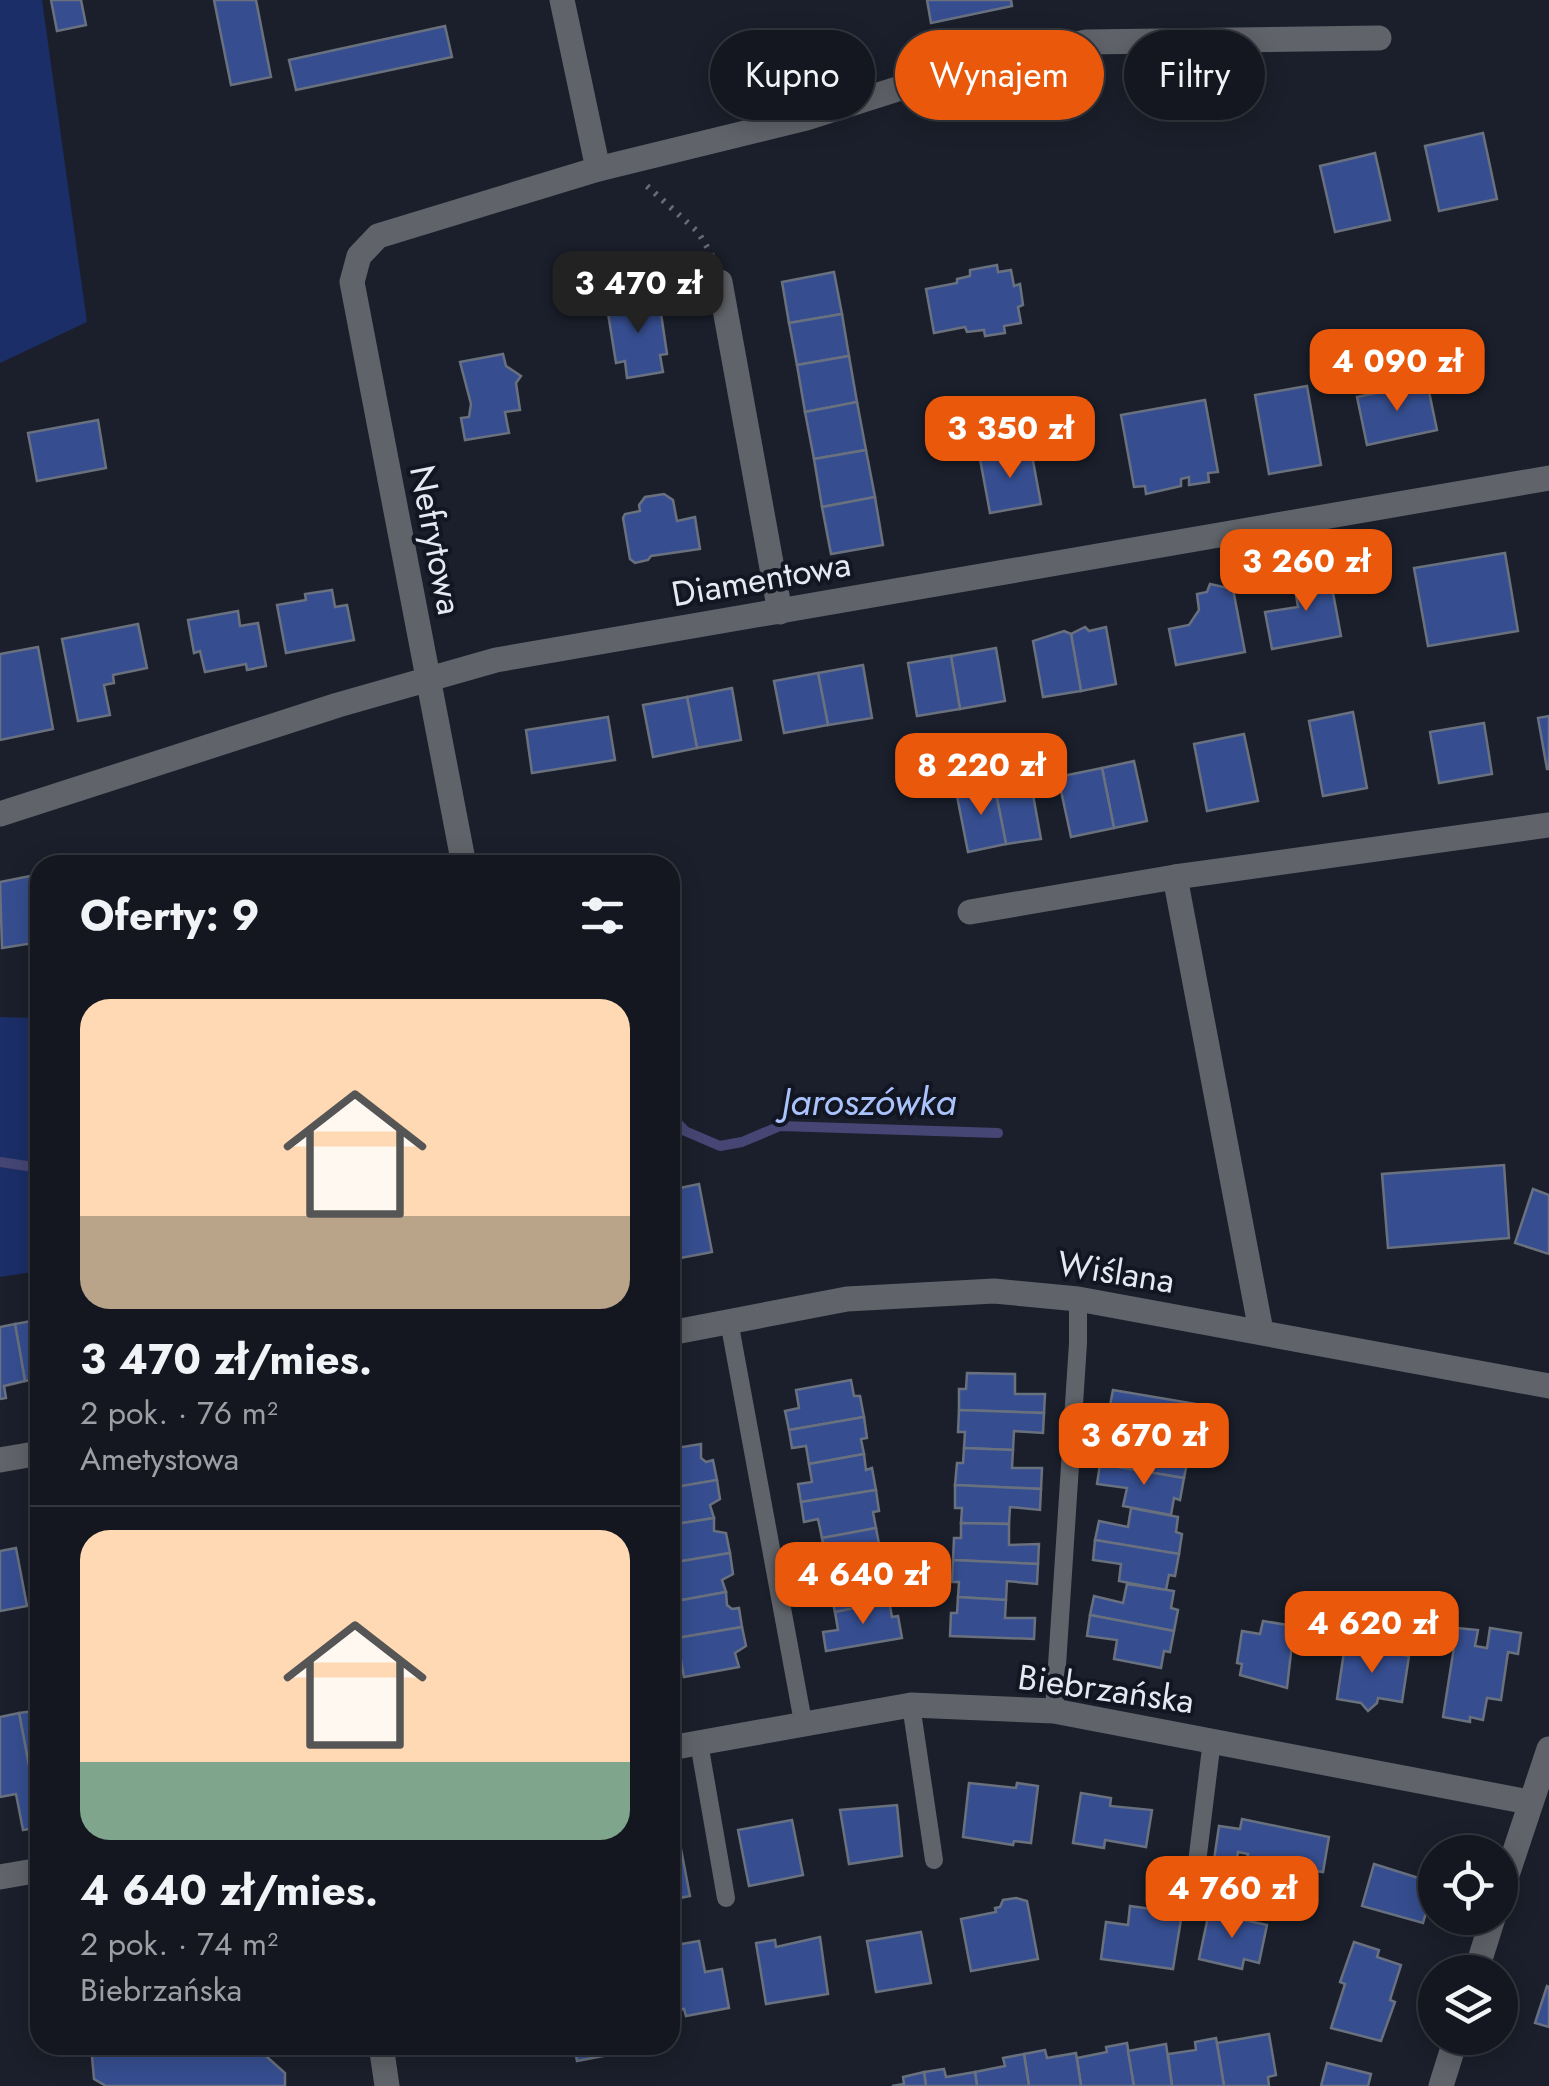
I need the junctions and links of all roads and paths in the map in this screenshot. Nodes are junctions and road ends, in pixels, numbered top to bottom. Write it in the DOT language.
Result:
graph roads {
  1 [pos="562,0"];
  2 [pos="1379,38"];
  3 [pos="610,166"];
  4 [pos="720,282"];
  5 [pos="1549,478"];
  6 [pos="780,612"];
  7 [pos="428,680"];
  8 [pos="0,814"];
  9 [pos="1549,824"];
  10 [pos="462,855"];
  11 [pos="1176,877"];
  12 [pos="970,912"];
  13 [pos="1078,1299"];
  14 [pos="730,1321"];
  15 [pos="680,1330"];
  16 [pos="1261,1331"];
  17 [pos="1549,1386"];
  18 [pos="30,1454"];
  19 [pos="0,1460"];
  20 [pos="911,1705"];
  21 [pos="1054,1711"];
  22 [pos="803,1722"];
  23 [pos="1212,1740"];
  24 [pos="698,1743"];
  25 [pos="680,1746"];
  26 [pos="1549,1748"];
  27 [pos="1529,1802"];
  28 [pos="1518,1838"];
  29 [pos="934,1860"];
  30 [pos="30,1872"];
  31 [pos="0,1878"];
  32 [pos="1195,1878"];
  33 [pos="726,1898"];
  34 [pos="382,2055"];
  35 [pos="1450,2055"];
  36 [pos="387,2086"];
  37 [pos="1440,2086"];
  1 -- 3 [label="street"];
  2 -- 3 [label="street"];
  3 -- 4 [label="path"];
  3 -- 7 [label="street, Nefrytowa"];
  4 -- 6 [label="street"];
  5 -- 6 [label="street, Diamentowa"];
  6 -- 7 [label="street, Diamentowa"];
  7 -- 8 [label="street, Diamentowa"];
  7 -- 10 [label="street, Nefrytowa"];
  9 -- 11 [label="street"];
  11 -- 12 [label="street"];
  11 -- 16 [label="street"];
  13 -- 14 [label="street, Wiślana"];
  13 -- 16 [label="street, Wiślana"];
  13 -- 21 [label="lane"];
  14 -- 15 [label="street, Wiślana"];
  14 -- 22 [label="lane"];
  16 -- 17 [label="street, Wiślana"];
  18 -- 19 [label="street"];
  20 -- 21 [label="street, Biebrzańska"];
  20 -- 22 [label="street, Biebrzańska"];
  20 -- 29 [label="lane"];
  21 -- 23 [label="street, Biebrzańska"];
  22 -- 24 [label="street, Biebrzańska"];
  23 -- 27 [label="street, Biebrzańska"];
  23 -- 32 [label="lane"];
  24 -- 25 [label="street, Biebrzańska"];
  24 -- 33 [label="lane"];
  26 -- 27 [label="street"];
  27 -- 28 [label="street"];
  30 -- 31 [label="street"];
  34 -- 36 [label="street"];
  35 -- 37 [label="street"];
}
